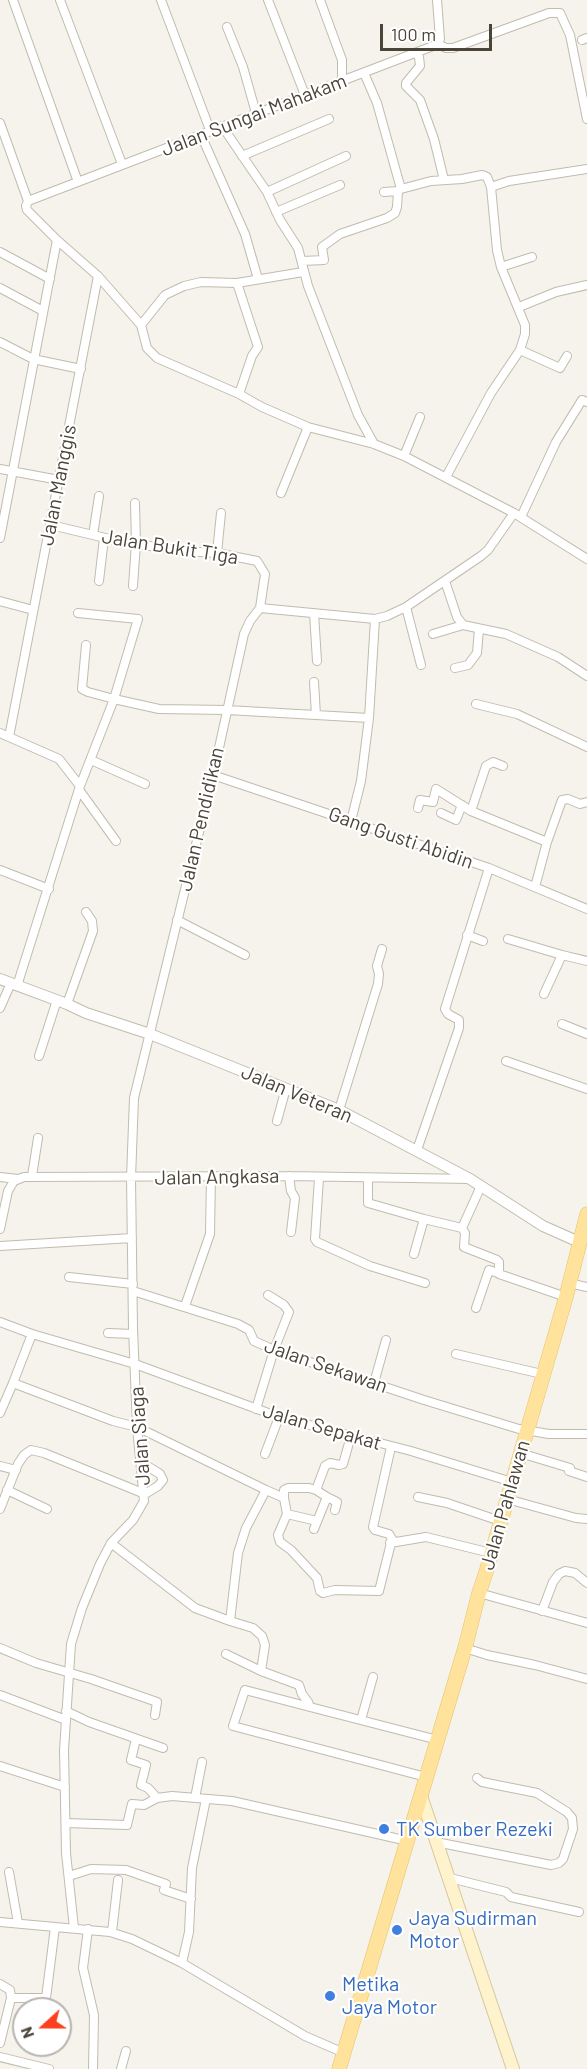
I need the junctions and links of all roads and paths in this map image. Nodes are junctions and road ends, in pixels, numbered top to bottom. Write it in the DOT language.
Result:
graph roads {
  1 [pos="13,0"];
  2 [pos="60,0"];
  3 [pos="162,0"];
  4 [pos="268,0"];
  5 [pos="320,0"];
  6 [pos="437,0"];
  7 [pos="227,27"];
  8 [pos="438,44"];
  9 [pos="416,53"];
  10 [pos="364,73"];
  11 [pos="342,82"];
  12 [pos="305,95"];
  13 [pos="256,113"];
  14 [pos="329,119"];
  15 [pos="587,119"];
  16 [pos="0,123"];
  17 [pos="222,126"];
  18 [pos="210,130"];
  19 [pos="201,135"];
  20 [pos="242,156"];
  21 [pos="346,156"];
  22 [pos="122,164"];
  23 [pos="587,170"];
  24 [pos="444,180"];
  25 [pos="78,182"];
  26 [pos="340,185"];
  27 [pos="491,186"];
  28 [pos="400,190"];
  29 [pos="267,192"];
  30 [pos="384,192"];
  31 [pos="27,206"];
  32 [pos="276,212"];
  33 [pos="57,240"];
  34 [pos="0,252"];
  35 [pos="532,257"];
  36 [pos="302,261"];
  37 [pos="501,267"];
  38 [pos="303,272"];
  39 [pos="98,276"];
  40 [pos="50,279"];
  41 [pos="258,279"];
  42 [pos="237,283"];
  43 [pos="587,285"];
  44 [pos="0,288"];
  45 [pos="519,307"];
  46 [pos="43,311"];
  47 [pos="141,325"];
  48 [pos="0,342"];
  49 [pos="520,350"];
  50 [pos="567,356"];
  51 [pos="33,359"];
  52 [pos="81,369"];
  53 [pos="239,394"];
  54 [pos="587,402"];
  55 [pos="420,417"];
  56 [pos="308,427"];
  57 [pos="374,444"];
  58 [pos="404,456"];
  59 [pos="0,469"];
  60 [pos="12,471"];
  61 [pos="446,477"];
  62 [pos="59,480"];
  63 [pos="281,493"];
  64 [pos="99,496"];
  65 [pos="135,503"];
  66 [pos="221,513"];
  67 [pos="518,515"];
  68 [pos="51,525"];
  69 [pos="93,536"];
  70 [pos="0,538"];
  71 [pos="104,538"];
  72 [pos="136,543"];
  73 [pos="217,553"];
  74 [pos="587,559"];
  75 [pos="445,581"];
  76 [pos="99,582"];
  77 [pos="133,586"];
  78 [pos="0,601"];
  79 [pos="260,608"];
  80 [pos="406,608"];
  81 [pos="33,610"];
  82 [pos="78,613"];
  83 [pos="314,613"];
  84 [pos="375,619"];
  85 [pos="463,625"];
  86 [pos="479,629"];
  87 [pos="433,634"];
  88 [pos="86,645"];
  89 [pos="317,661"];
  90 [pos="421,665"];
  91 [pos="455,668"];
  92 [pos="587,676"];
  93 [pos="314,682"];
  94 [pos="114,699"];
  95 [pos="476,704"];
  96 [pos="227,710"];
  97 [pos="316,715"];
  98 [pos="369,718"];
  99 [pos="4,735"];
  100 [pos="587,747"];
  101 [pos="90,760"];
  102 [pos="503,766"];
  103 [pos="213,775"];
  104 [pos="145,784"];
  105 [pos="80,789"];
  106 [pos="587,802"];
  107 [pos="462,805"];
  108 [pos="418,808"];
  109 [pos="471,810"];
  110 [pos="441,813"];
  111 [pos="351,821"];
  112 [pos="116,841"];
  113 [pos="547,843"];
  114 [pos="489,868"];
  115 [pos="0,870"];
  116 [pos="535,887"];
  117 [pos="49,889"];
  118 [pos="587,909"];
  119 [pos="86,912"];
  120 [pos="177,920"];
  121 [pos="467,934"];
  122 [pos="508,939"];
  123 [pos="483,940"];
  124 [pos="381,949"];
  125 [pos="245,955"];
  126 [pos="562,955"];
  127 [pos="587,961"];
  128 [pos="0,979"];
  129 [pos="14,985"];
  130 [pos="544,994"];
  131 [pos="62,1002"];
  132 [pos="0,1008"];
  133 [pos="562,1024"];
  134 [pos="150,1034"];
  135 [pos="587,1034"];
  136 [pos="39,1056"];
  137 [pos="506,1061"];
  138 [pos="286,1088"];
  139 [pos="587,1089"];
  140 [pos="339,1110"];
  141 [pos="277,1121"];
  142 [pos="38,1138"];
  143 [pos="417,1150"];
  144 [pos="32,1176"];
  145 [pos="290,1176"];
  146 [pos="0,1177"];
  147 [pos="211,1177"];
  148 [pos="130,1178"];
  149 [pos="319,1178"];
  150 [pos="368,1178"];
  151 [pos="470,1179"];
  152 [pos="14,1182"];
  153 [pos="0,1185"];
  154 [pos="481,1186"];
  155 [pos="424,1218"];
  156 [pos="586,1222"];
  157 [pos="462,1228"];
  158 [pos="0,1229"];
  159 [pos="291,1232"];
  160 [pos="132,1238"];
  161 [pos="579,1242"];
  162 [pos="0,1246"];
  163 [pos="414,1254"];
  164 [pos="498,1273"];
  165 [pos="69,1277"];
  166 [pos="425,1283"];
  167 [pos="587,1287"];
  168 [pos="133,1288"];
  169 [pos="567,1290"];
  170 [pos="268,1294"];
  171 [pos="185,1306"];
  172 [pos="476,1308"];
  173 [pos="0,1322"];
  174 [pos="108,1333"];
  175 [pos="32,1334"];
  176 [pos="133,1334"];
  177 [pos="386,1340"];
  178 [pos="273,1350"];
  179 [pos="456,1354"];
  180 [pos="135,1364"];
  181 [pos="542,1374"];
  182 [pos="13,1383"];
  183 [pos="374,1383"];
  184 [pos="256,1409"];
  185 [pos="0,1413"];
  186 [pos="279,1417"];
  187 [pos="137,1427"];
  188 [pos="527,1430"];
  189 [pos="587,1434"];
  190 [pos="351,1436"];
  191 [pos="391,1447"];
  192 [pos="520,1453"];
  193 [pos="265,1454"];
  194 [pos="141,1462"];
  195 [pos="0,1466"];
  196 [pos="16,1470"];
  197 [pos="587,1477"];
  198 [pos="512,1482"];
  199 [pos="7,1490"];
  200 [pos="316,1490"];
  201 [pos="266,1491"];
  202 [pos="145,1494"];
  203 [pos="284,1497"];
  204 [pos="327,1497"];
  205 [pos="418,1497"];
  206 [pos="507,1499"];
  207 [pos="1,1504"];
  208 [pos="47,1509"];
  209 [pos="335,1510"];
  210 [pos="287,1514"];
  211 [pos="587,1519"];
  212 [pos="500,1521"];
  213 [pos="111,1543"];
  214 [pos="390,1543"];
  215 [pos="491,1553"];
  216 [pos="587,1583"];
  217 [pos="479,1593"];
  218 [pos="542,1611"];
  219 [pos="230,1621"];
  220 [pos="587,1623"];
  221 [pos="0,1648"];
  222 [pos="465,1648"];
  223 [pos="226,1654"];
  224 [pos="261,1671"];
  225 [pos="68,1672"];
  226 [pos="373,1677"];
  227 [pos="587,1679"];
  228 [pos="0,1695"];
  229 [pos="310,1707"];
  230 [pos="66,1715"];
  231 [pos="155,1715"];
  232 [pos="361,1719"];
  233 [pos="438,1740"];
  234 [pos="135,1743"];
  235 [pos="163,1748"];
  236 [pos="202,1762"];
  237 [pos="0,1766"];
  238 [pos="426,1777"];
  239 [pos="477,1778"];
  240 [pos="65,1787"];
  241 [pos="421,1796"];
  242 [pos="195,1798"];
  243 [pos="206,1799"];
  244 [pos="154,1800"];
  245 [pos="416,1817"];
  246 [pos="66,1823"];
  247 [pos="408,1841"];
  248 [pos="436,1842"];
  249 [pos="9,1872"];
  250 [pos="69,1876"];
  251 [pos="450,1878"];
  252 [pos="118,1880"];
  253 [pos="191,1899"];
  254 [pos="579,1912"];
  255 [pos="0,1922"];
  256 [pos="18,1923"];
  257 [pos="55,1926"];
  258 [pos="74,1928"];
  259 [pos="88,1929"];
  260 [pos="112,1932"];
  261 [pos="182,1963"];
  262 [pos="0,1984"];
  263 [pos="11,1998"];
  264 [pos="0,2043"];
  265 [pos="126,2051"];
  266 [pos="344,2053"];
  267 [pos="0,2057"];
  268 [pos="49,2069"];
  269 [pos="93,2069"];
  270 [pos="121,2069"];
  271 [pos="339,2069"];
  272 [pos="513,2069"];
  1 -- 25 [label="street"];
  2 -- 22 [label="street"];
  3 -- 18 [label="street"];
  4 -- 12 [label="street"];
  5 -- 11 [label="street"];
  6 -- 8 [label="street"];
  7 -- 13 [label="street"];
  8 -- 9 [label="street, Jalan Sungai Mahakam"];
  8 -- 15 [label="street"];
  9 -- 10 [label="street, Jalan Sungai Mahakam"];
  9 -- 24 [label="street"];
  10 -- 11 [label="street, Jalan Sungai Mahakam"];
  10 -- 28 [label="street"];
  11 -- 12 [label="street, Jalan Sungai Mahakam"];
  12 -- 13 [label="street, Jalan Sungai Mahakam"];
  13 -- 17 [label="street, Jalan Sungai Mahakam"];
  14 -- 20 [label="street"];
  16 -- 31 [label="street"];
  17 -- 18 [label="street, Jalan Sungai Mahakam"];
  17 -- 20 [label="street"];
  18 -- 19 [label="street, Jalan Sungai Mahakam"];
  19 -- 22 [label="street, Jalan Sungai Mahakam"];
  19 -- 41 [label="street"];
  20 -- 29 [label="street"];
  21 -- 29 [label="street"];
  22 -- 25 [label="street, Jalan Sungai Mahakam"];
  23 -- 27 [label="street"];
  24 -- 27 [label="street"];
  24 -- 28 [label="street"];
  25 -- 31 [label="street, Jalan Sungai Mahakam"];
  26 -- 32 [label="street"];
  27 -- 37 [label="street"];
  28 -- 30 [label="street"];
  28 -- 36 [label="street"];
  29 -- 32 [label="street"];
  31 -- 33 [label="street"];
  32 -- 36 [label="street"];
  33 -- 39 [label="street"];
  33 -- 40 [label="street"];
  34 -- 40 [label="street"];
  35 -- 37 [label="street"];
  36 -- 38 [label="street"];
  37 -- 45 [label="street"];
  38 -- 41 [label="street"];
  38 -- 57 [label="street"];
  39 -- 47 [label="street"];
  39 -- 52 [label="street, Jalan Manggis"];
  40 -- 46 [label="street"];
  41 -- 42 [label="street"];
  42 -- 47 [label="street"];
  42 -- 53 [label="street"];
  43 -- 45 [label="street"];
  44 -- 46 [label="street"];
  45 -- 49 [label="street"];
  46 -- 51 [label="street"];
  47 -- 53 [label="street"];
  48 -- 51 [label="street"];
  49 -- 50 [label="street"];
  49 -- 61 [label="street"];
  51 -- 52 [label="street"];
  51 -- 60 [label="street"];
  52 -- 62 [label="street, Jalan Manggis"];
  53 -- 56 [label="street"];
  54 -- 67 [label="street"];
  55 -- 58 [label="street"];
  56 -- 57 [label="street"];
  56 -- 63 [label="street"];
  57 -- 58 [label="street"];
  58 -- 61 [label="street"];
  59 -- 60 [label="street"];
  60 -- 62 [label="street"];
  60 -- 70 [label="street"];
  61 -- 67 [label="street"];
  62 -- 68 [label="street, Jalan Manggis"];
  64 -- 69 [label="street"];
  65 -- 72 [label="street"];
  66 -- 73 [label="street"];
  67 -- 74 [label="street"];
  67 -- 75 [label="street"];
  68 -- 69 [label="street, Jalan Bukit Tiga"];
  68 -- 81 [label="street, Jalan Manggis"];
  69 -- 71 [label="street, Jalan Bukit Tiga"];
  71 -- 72 [label="street, Jalan Bukit Tiga"];
  71 -- 76 [label="street"];
  72 -- 73 [label="street, Jalan Bukit Tiga"];
  72 -- 77 [label="street"];
  73 -- 79 [label="street, Jalan Bukit Tiga"];
  75 -- 80 [label="street"];
  75 -- 85 [label="street"];
  78 -- 81 [label="street"];
  79 -- 83 [label="street"];
  79 -- 96 [label="street, Jalan Pendidikan"];
  80 -- 84 [label="street"];
  80 -- 90 [label="street"];
  81 -- 99 [label="street, Jalan Manggis"];
  82 -- 94 [label="street"];
  83 -- 84 [label="street"];
  83 -- 89 [label="street"];
  84 -- 98 [label="street"];
  85 -- 86 [label="street"];
  85 -- 87 [label="street"];
  86 -- 91 [label="street"];
  86 -- 92 [label="street"];
  88 -- 94 [label="street"];
  93 -- 97 [label="street"];
  94 -- 96 [label="street"];
  94 -- 101 [label="street"];
  95 -- 100 [label="street"];
  96 -- 97 [label="street"];
  96 -- 103 [label="street, Jalan Pendidikan"];
  97 -- 98 [label="street"];
  98 -- 111 [label="street"];
  99 -- 105 [label="street"];
  101 -- 104 [label="street"];
  101 -- 105 [label="street"];
  102 -- 109 [label="street"];
  103 -- 111 [label="street, Gang Gusti Abidin"];
  103 -- 120 [label="street, Jalan Pendidikan"];
  105 -- 112 [label="street"];
  105 -- 117 [label="street"];
  106 -- 113 [label="street"];
  107 -- 108 [label="street"];
  107 -- 109 [label="street"];
  107 -- 110 [label="street"];
  109 -- 113 [label="street"];
  111 -- 114 [label="street, Gang Gusti Abidin"];
  113 -- 116 [label="street"];
  114 -- 116 [label="street, Gang Gusti Abidin"];
  114 -- 121 [label="street"];
  115 -- 117 [label="street"];
  116 -- 118 [label="street, Gang Gusti Abidin"];
  117 -- 129 [label="street"];
  119 -- 131 [label="street"];
  120 -- 125 [label="street"];
  120 -- 134 [label="street, Jalan Pendidikan"];
  121 -- 123 [label="street"];
  121 -- 143 [label="street"];
  122 -- 126 [label="street"];
  124 -- 140 [label="street"];
  126 -- 127 [label="street"];
  126 -- 130 [label="street"];
  128 -- 129 [label="street, Jalan Veteran"];
  129 -- 131 [label="street, Jalan Veteran"];
  129 -- 132 [label="street"];
  131 -- 134 [label="street, Jalan Veteran"];
  131 -- 136 [label="street"];
  133 -- 135 [label="street"];
  134 -- 138 [label="street, Jalan Veteran"];
  134 -- 148 [label="street, Jalan Siaga"];
  137 -- 139 [label="street"];
  138 -- 140 [label="street, Jalan Veteran"];
  138 -- 141 [label="street"];
  140 -- 143 [label="street, Jalan Veteran"];
  142 -- 144 [label="street"];
  143 -- 151 [label="street, Jalan Veteran"];
  144 -- 148 [label="street, Jalan Angkasa"];
  144 -- 152 [label="street, Jalan Angkasa"];
  145 -- 147 [label="street, Jalan Angkasa"];
  145 -- 149 [label="street, Jalan Angkasa"];
  145 -- 159 [label="street"];
  146 -- 152 [label="street"];
  147 -- 148 [label="street, Jalan Angkasa"];
  147 -- 171 [label="street"];
  148 -- 160 [label="street, Jalan Siaga"];
  149 -- 150 [label="street, Jalan Angkasa"];
  149 -- 166 [label="street"];
  150 -- 151 [label="street, Jalan Angkasa"];
  150 -- 155 [label="street"];
  151 -- 154 [label="street, Jalan Veteran"];
  152 -- 153 [label="street"];
  152 -- 158 [label="street"];
  154 -- 157 [label="street"];
  154 -- 161 [label="street, Jalan Veteran"];
  155 -- 157 [label="street"];
  155 -- 163 [label="street"];
  156 -- 161 [label="main road, Jalan Pahlawan"];
  157 -- 164 [label="street"];
  160 -- 162 [label="street"];
  160 -- 168 [label="street, Jalan Siaga"];
  161 -- 169 [label="main road, Jalan Pahlawan"];
  164 -- 169 [label="street"];
  164 -- 172 [label="street"];
  165 -- 168 [label="street, Jalan Sekawan"];
  167 -- 169 [label="street"];
  168 -- 171 [label="street, Jalan Sekawan"];
  168 -- 176 [label="street, Jalan Siaga"];
  169 -- 181 [label="main road, Jalan Pahlawan"];
  170 -- 178 [label="street"];
  171 -- 178 [label="street, Jalan Sekawan"];
  173 -- 175 [label="street, Jalan Sepakat"];
  174 -- 176 [label="street"];
  175 -- 180 [label="street, Jalan Sepakat"];
  175 -- 182 [label="street"];
  176 -- 180 [label="street, Jalan Siaga"];
  177 -- 183 [label="street"];
  178 -- 183 [label="street, Jalan Sekawan"];
  178 -- 184 [label="street"];
  179 -- 181 [label="street"];
  180 -- 184 [label="street, Jalan Sepakat"];
  180 -- 187 [label="street, Jalan Siaga"];
  181 -- 188 [label="main road, Jalan Pahlawan"];
  182 -- 185 [label="street"];
  182 -- 187 [label="street"];
  183 -- 188 [label="street, Jalan Sekawan"];
  184 -- 186 [label="street, Jalan Sepakat"];
  186 -- 190 [label="street, Jalan Sepakat"];
  186 -- 193 [label="street"];
  187 -- 194 [label="street, Jalan Siaga"];
  187 -- 201 [label="street"];
  188 -- 189 [label="street, Jalan Sekawan"];
  188 -- 192 [label="main road, Jalan Pahlawan"];
  190 -- 191 [label="street, Jalan Sepakat"];
  190 -- 200 [label="street"];
  191 -- 198 [label="street, Jalan Sepakat"];
  191 -- 214 [label="street"];
  192 -- 197 [label="street"];
  192 -- 198 [label="main road, Jalan Pahlawan"];
  194 -- 202 [label="street, Jalan Siaga"];
  194 -- 202 [label="street"];
  195 -- 196 [label="street"];
  196 -- 199 [label="street"];
  196 -- 202 [label="street"];
  198 -- 206 [label="main road, Jalan Pahlawan"];
  199 -- 207 [label="street"];
  199 -- 208 [label="street"];
  200 -- 203 [label="street"];
  200 -- 204 [label="street"];
  201 -- 203 [label="street"];
  201 -- 219 [label="street"];
  202 -- 213 [label="street, Jalan Siaga"];
  203 -- 210 [label="street"];
  204 -- 209 [label="street"];
  204 -- 210 [label="street"];
  205 -- 212 [label="street"];
  206 -- 211 [label="street"];
  206 -- 212 [label="main road, Jalan Pahlawan"];
  210 -- 214 [label="street"];
  212 -- 215 [label="main road, Jalan Pahlawan"];
  213 -- 219 [label="street"];
  213 -- 225 [label="street, Jalan Siaga"];
  214 -- 215 [label="street"];
  215 -- 217 [label="main road, Jalan Pahlawan"];
  216 -- 218 [label="street"];
  217 -- 218 [label="street"];
  217 -- 222 [label="main road, Jalan Pahlawan"];
  218 -- 220 [label="street"];
  219 -- 224 [label="street"];
  221 -- 225 [label="street"];
  222 -- 227 [label="street"];
  222 -- 233 [label="main road, Jalan Pahlawan"];
  223 -- 224 [label="street"];
  224 -- 229 [label="street"];
  225 -- 230 [label="street, Jalan Siaga"];
  225 -- 231 [label="street"];
  226 -- 232 [label="street"];
  228 -- 230 [label="street"];
  229 -- 232 [label="street"];
  229 -- 238 [label="street"];
  230 -- 235 [label="street"];
  230 -- 240 [label="street, Jalan Siaga"];
  232 -- 233 [label="street"];
  233 -- 238 [label="main road, Jalan Pahlawan"];
  234 -- 244 [label="street"];
  236 -- 242 [label="street"];
  237 -- 240 [label="street"];
  238 -- 241 [label="main road, Jalan Pahlawan"];
  239 -- 248 [label="street"];
  240 -- 246 [label="street, Jalan Siaga"];
  241 -- 245 [label="main road, Jalan Pahlawan"];
  241 -- 248 [label="main road"];
  242 -- 243 [label="street"];
  242 -- 244 [label="street"];
  243 -- 247 [label="street"];
  243 -- 253 [label="street"];
  244 -- 246 [label="street"];
  245 -- 247 [label="main road, Jalan Pahlawan"];
  245 -- 248 [label="main road"];
  246 -- 250 [label="street, Jalan Siaga"];
  247 -- 266 [label="main road, Jalan Pahlawan"];
  248 -- 251 [label="main road"];
  249 -- 256 [label="street"];
  250 -- 253 [label="street"];
  250 -- 258 [label="street, Jalan Siaga"];
  251 -- 254 [label="street"];
  251 -- 272 [label="main road"];
  252 -- 260 [label="street"];
  253 -- 261 [label="street"];
  255 -- 256 [label="street"];
  256 -- 257 [label="street"];
  257 -- 258 [label="street"];
  257 -- 263 [label="street"];
  258 -- 259 [label="street"];
  259 -- 260 [label="street"];
  259 -- 269 [label="street"];
  260 -- 261 [label="street"];
  261 -- 266 [label="street"];
  262 -- 263 [label="street"];
  263 -- 264 [label="street"];
  265 -- 270 [label="street"];
  266 -- 271 [label="main road, Jalan Pahlawan"];
  267 -- 268 [label="street"];
}
